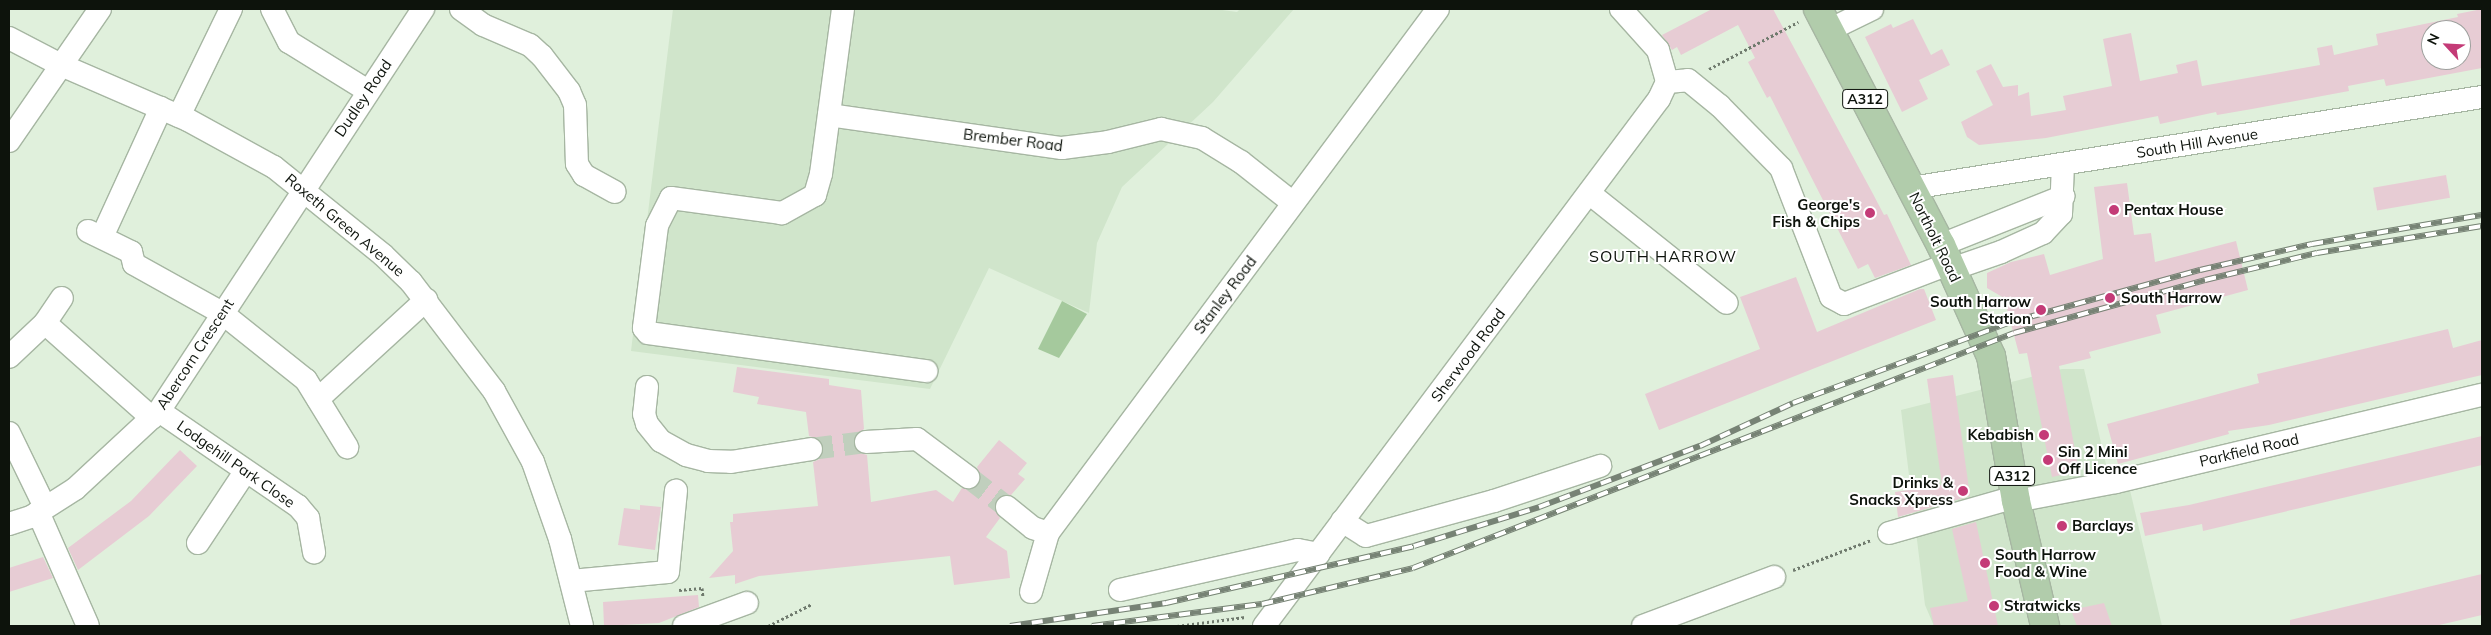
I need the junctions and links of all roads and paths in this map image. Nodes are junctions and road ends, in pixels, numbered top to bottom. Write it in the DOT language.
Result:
graph roads {
  1 [pos="100,9"];
  2 [pos="231,9"];
  3 [pos="272,9"];
  4 [pos="423,9"];
  5 [pos="461,9"];
  6 [pos="843,9"];
  7 [pos="1438,9"];
  8 [pos="1622,9"];
  9 [pos="1872,9"];
  10 [pos="1823,19"];
  11 [pos="1777,33"];
  12 [pos="9,38"];
  13 [pos="61,65"];
  14 [pos="1678,81"];
  15 [pos="368,91"];
  16 [pos="2482,97"];
  17 [pos="170,112"];
  18 [pos="829,115"];
  19 [pos="9,141"];
  20 [pos="2063,165"];
  21 [pos="303,188"];
  22 [pos="1911,188"];
  23 [pos="615,192"];
  24 [pos="1589,193"];
  25 [pos="1293,204"];
  26 [pos="1947,260"];
  27 [pos="62,298"];
  28 [pos="426,300"];
  29 [pos="1727,302"];
  30 [pos="222,313"];
  31 [pos="45,323"];
  32 [pos="10,355"];
  33 [pos="926,371"];
  34 [pos="647,387"];
  35 [pos="2482,395"];
  36 [pos="318,399"];
  37 [pos="155,414"];
  38 [pos="9,433"];
  39 [pos="866,442"];
  40 [pos="347,447"];
  41 [pos="811,449"];
  42 [pos="1600,466"];
  43 [pos="245,472"];
  44 [pos="968,477"];
  45 [pos="676,490"];
  46 [pos="2015,499"];
  47 [pos="1006,508"];
  48 [pos="42,510"];
  49 [pos="1342,522"];
  50 [pos="9,524"];
  51 [pos="1048,533"];
  52 [pos="1889,533"];
  53 [pos="198,543"];
  54 [pos="314,552"];
  55 [pos="1319,554"];
  56 [pos="1774,577"];
  57 [pos="571,581"];
  58 [pos="1120,590"];
  59 [pos="1030,592"];
  60 [pos="747,602"];
  61 [pos="812,604"];
  62 [pos="1269,620"];
  63 [pos="88,626"];
  64 [pos="582,626"];
  65 [pos="684,626"];
  66 [pos="768,626"];
  67 [pos="1177,626"];
  68 [pos="1643,626"];
  69 [pos="2044,626"];
  1 -- 13 [label="street"];
  2 -- 17 [label="street"];
  3 -- 15 [label="street"];
  4 -- 15 [label="street, Dudley Road"];
  5 -- 23 [label="street"];
  6 -- 18 [label="street"];
  7 -- 25 [label="street, Stanley Road"];
  8 -- 14 [label="street"];
  9 -- 10 [label="street"];
  10 -- 22 [label="main road, Northolt Road / A312"];
  11 -- 14 [label="path"];
  12 -- 13 [label="street, Roxeth Green Avenue"];
  13 -- 17 [label="street, Roxeth Green Avenue"];
  13 -- 19 [label="street"];
  14 -- 24 [label="street, Sherwood Road"];
  14 -- 26 [label="street"];
  15 -- 21 [label="street, Dudley Road"];
  16 -- 20 [label="street, South Hill Avenue"];
  17 -- 21 [label="street, Roxeth Green Avenue"];
  17 -- 30 [label="street"];
  18 -- 25 [label="street, Brember Road"];
  18 -- 33 [label="street"];
  20 -- 22 [label="street, South Hill Avenue"];
  20 -- 26 [label="street"];
  21 -- 28 [label="street, Roxeth Green Avenue"];
  21 -- 30 [label="street, Abercorn Crescent"];
  22 -- 26 [label="main road, Northolt Road / A312"];
  24 -- 29 [label="street"];
  24 -- 49 [label="street, Sherwood Road"];
  25 -- 51 [label="street, Stanley Road"];
  26 -- 46 [label="main road, Northolt Road / A312"];
  27 -- 31 [label="street"];
  28 -- 36 [label="street"];
  28 -- 57 [label="street, Roxeth Green Avenue"];
  30 -- 36 [label="street"];
  30 -- 37 [label="street, Abercorn Crescent"];
  31 -- 32 [label="street"];
  31 -- 37 [label="street, Lodgehill Park Close"];
  34 -- 41 [label="street"];
  35 -- 46 [label="street, Parkfield Road"];
  36 -- 40 [label="street"];
  37 -- 43 [label="street, Lodgehill Park Close"];
  37 -- 48 [label="street, Abercorn Crescent"];
  38 -- 48 [label="street"];
  39 -- 44 [label="street"];
  42 -- 49 [label="street"];
  43 -- 53 [label="street"];
  43 -- 54 [label="street, Lodgehill Park Close"];
  45 -- 57 [label="street"];
  46 -- 52 [label="street, Parkfield Road"];
  46 -- 69 [label="main road, Northolt Road / A312"];
  47 -- 51 [label="street"];
  48 -- 50 [label="street, Abercorn Crescent"];
  48 -- 63 [label="street"];
  49 -- 55 [label="street, Sherwood Road"];
  51 -- 59 [label="street, Stanley Road"];
  52 -- 56 [label="path"];
  55 -- 58 [label="street"];
  55 -- 62 [label="street, Sherwood Road"];
  56 -- 68 [label="street"];
  57 -- 64 [label="street, Roxeth Green Avenue"];
  60 -- 65 [label="street"];
  61 -- 66 [label="path"];
  62 -- 67 [label="path"];
}
